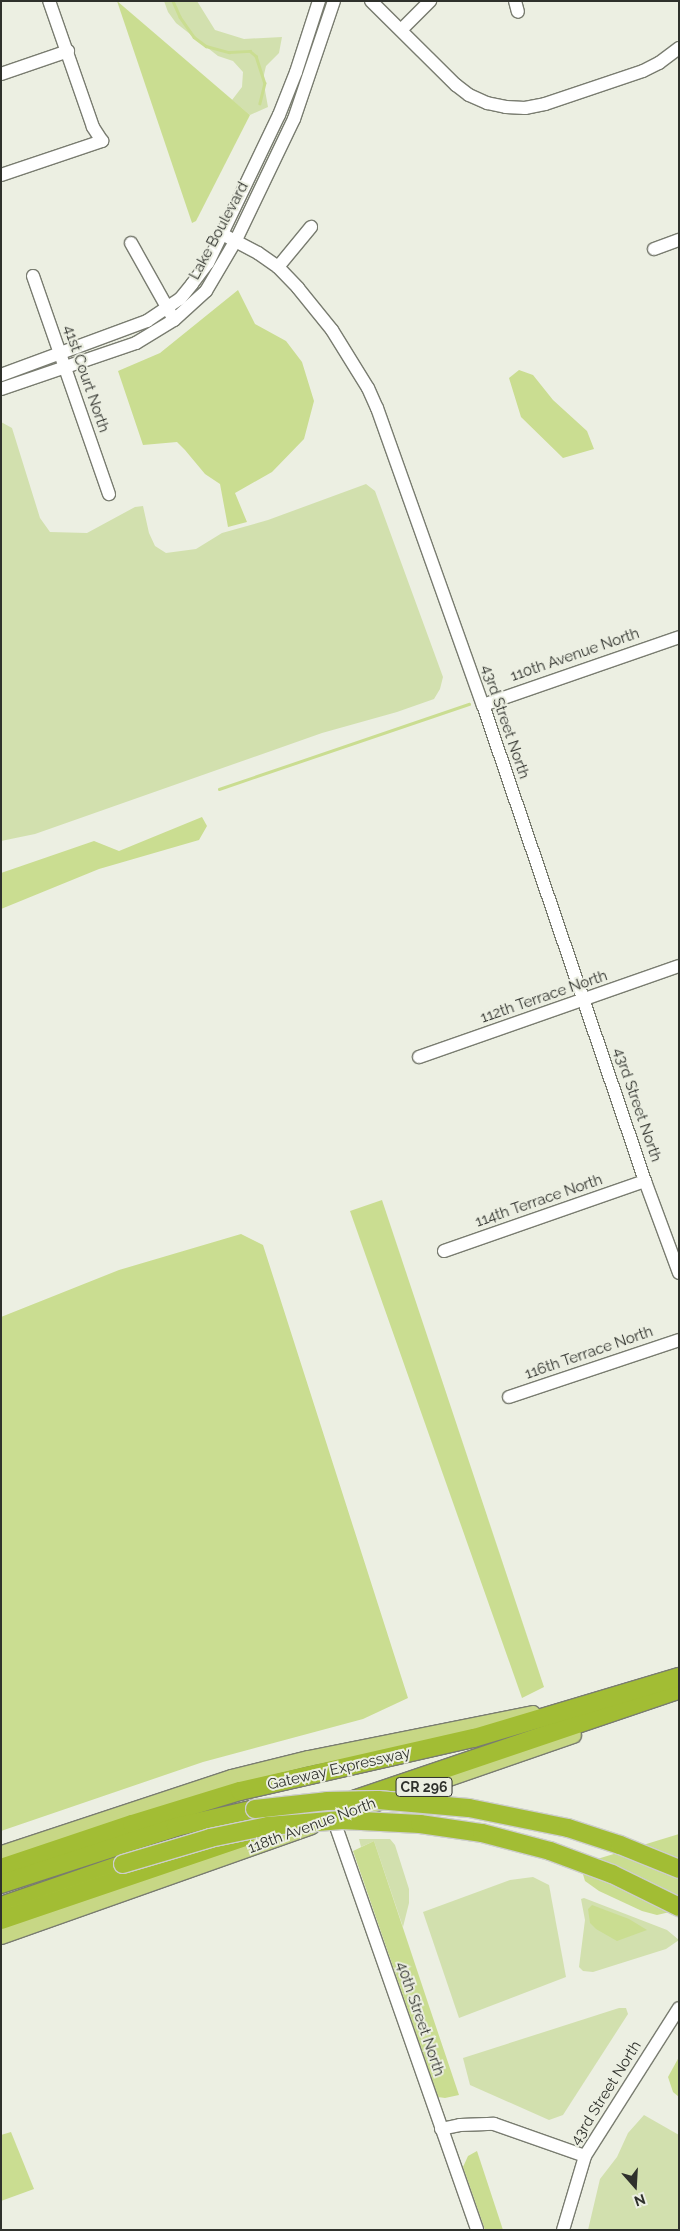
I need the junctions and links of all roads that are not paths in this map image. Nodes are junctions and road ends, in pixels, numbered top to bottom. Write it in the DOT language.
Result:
graph roads {
  1 [pos="49,1"];
  2 [pos="319,1"];
  3 [pos="334,1"];
  4 [pos="371,1"];
  5 [pos="430,1"];
  6 [pos="402,29"];
  7 [pos="679,48"];
  8 [pos="68,51"];
  9 [pos="1,74"];
  10 [pos="1,175"];
  11 [pos="311,227"];
  12 [pos="222,234"];
  13 [pos="236,240"];
  14 [pos="679,240"];
  15 [pos="131,243"];
  16 [pos="654,249"];
  17 [pos="278,268"];
  18 [pos="33,276"];
  19 [pos="168,308"];
  20 [pos="174,320"];
  21 [pos="60,354"];
  22 [pos="65,368"];
  23 [pos="1,375"];
  24 [pos="1,390"];
  25 [pos="109,494"];
  26 [pos="679,637"];
  27 [pos="483,705"];
  28 [pos="679,966"];
  29 [pos="584,1000"];
  30 [pos="419,1058"];
  31 [pos="645,1181"];
  32 [pos="444,1251"];
  33 [pos="679,1273"];
  34 [pos="679,1340"];
  35 [pos="509,1397"];
  36 [pos="679,1669"];
  37 [pos="679,1677"];
  38 [pos="679,1690"];
  39 [pos="679,1698"];
  40 [pos="333,1818"];
  41 [pos="1,1853"];
  42 [pos="1,1868"];
  43 [pos="679,1869"];
  44 [pos="1,1884"];
  45 [pos="1,1906"];
  46 [pos="679,1907"];
  47 [pos="1,1920"];
  48 [pos="1,1936"];
  49 [pos="679,2008"];
  50 [pos="441,2129"];
  51 [pos="585,2156"];
  52 [pos="477,2230"];
  53 [pos="563,2230"];
  1 -- 8 [label="street"];
  2 -- 12 [label="street, Lake Boulevard"];
  3 -- 13 [label="street, Lake Boulevard"];
  4 -- 6 [label="street"];
  5 -- 6 [label="street"];
  6 -- 7 [label="street"];
  8 -- 9 [label="street"];
  8 -- 10 [label="street"];
  11 -- 17 [label="street"];
  12 -- 13 [label="street, 43rd Street North"];
  12 -- 19 [label="street, Lake Boulevard"];
  13 -- 17 [label="street, 43rd Street North"];
  13 -- 20 [label="street, Lake Boulevard"];
  14 -- 16 [label="street"];
  15 -- 19 [label="street"];
  17 -- 27 [label="street, 43rd Street North"];
  18 -- 21 [label="street, 41st Court North"];
  19 -- 20 [label="street"];
  19 -- 21 [label="street, Lake Boulevard"];
  20 -- 22 [label="street, Lake Boulevard"];
  21 -- 22 [label="street, 41st Court North"];
  21 -- 23 [label="street, Lake Boulevard"];
  22 -- 24 [label="street, Lake Boulevard"];
  22 -- 25 [label="street, 41st Court North"];
  26 -- 27 [label="street, 110th Avenue North"];
  27 -- 29 [label="street, 43rd Street North"];
  28 -- 29 [label="street, 112th Terrace North"];
  29 -- 30 [label="street, 112th Terrace North"];
  29 -- 31 [label="street, 43rd Street North"];
  31 -- 32 [label="street, 114th Terrace North"];
  31 -- 33 [label="street, 43rd Street North"];
  34 -- 35 [label="street, 116th Terrace North"];
  36 -- 41 [label="main road"];
  37 -- 42 [label="highway, Gateway Expressway"];
  38 -- 47 [label="highway, Gateway Expressway"];
  39 -- 40 [label="main road, 118th Avenue North / CR 296"];
  40 -- 48 [label="main road, 118th Avenue North / CR 296"];
  40 -- 50 [label="street, 40th Street North"];
  43 -- 44 [label="highway, Gateway Expressway, bridge"];
  45 -- 46 [label="highway, bridge"];
  49 -- 51 [label="street, 43rd Street North"];
  50 -- 51 [label="street"];
  50 -- 52 [label="street, 40th Street North"];
  51 -- 53 [label="street, 43rd Street North"];
}
